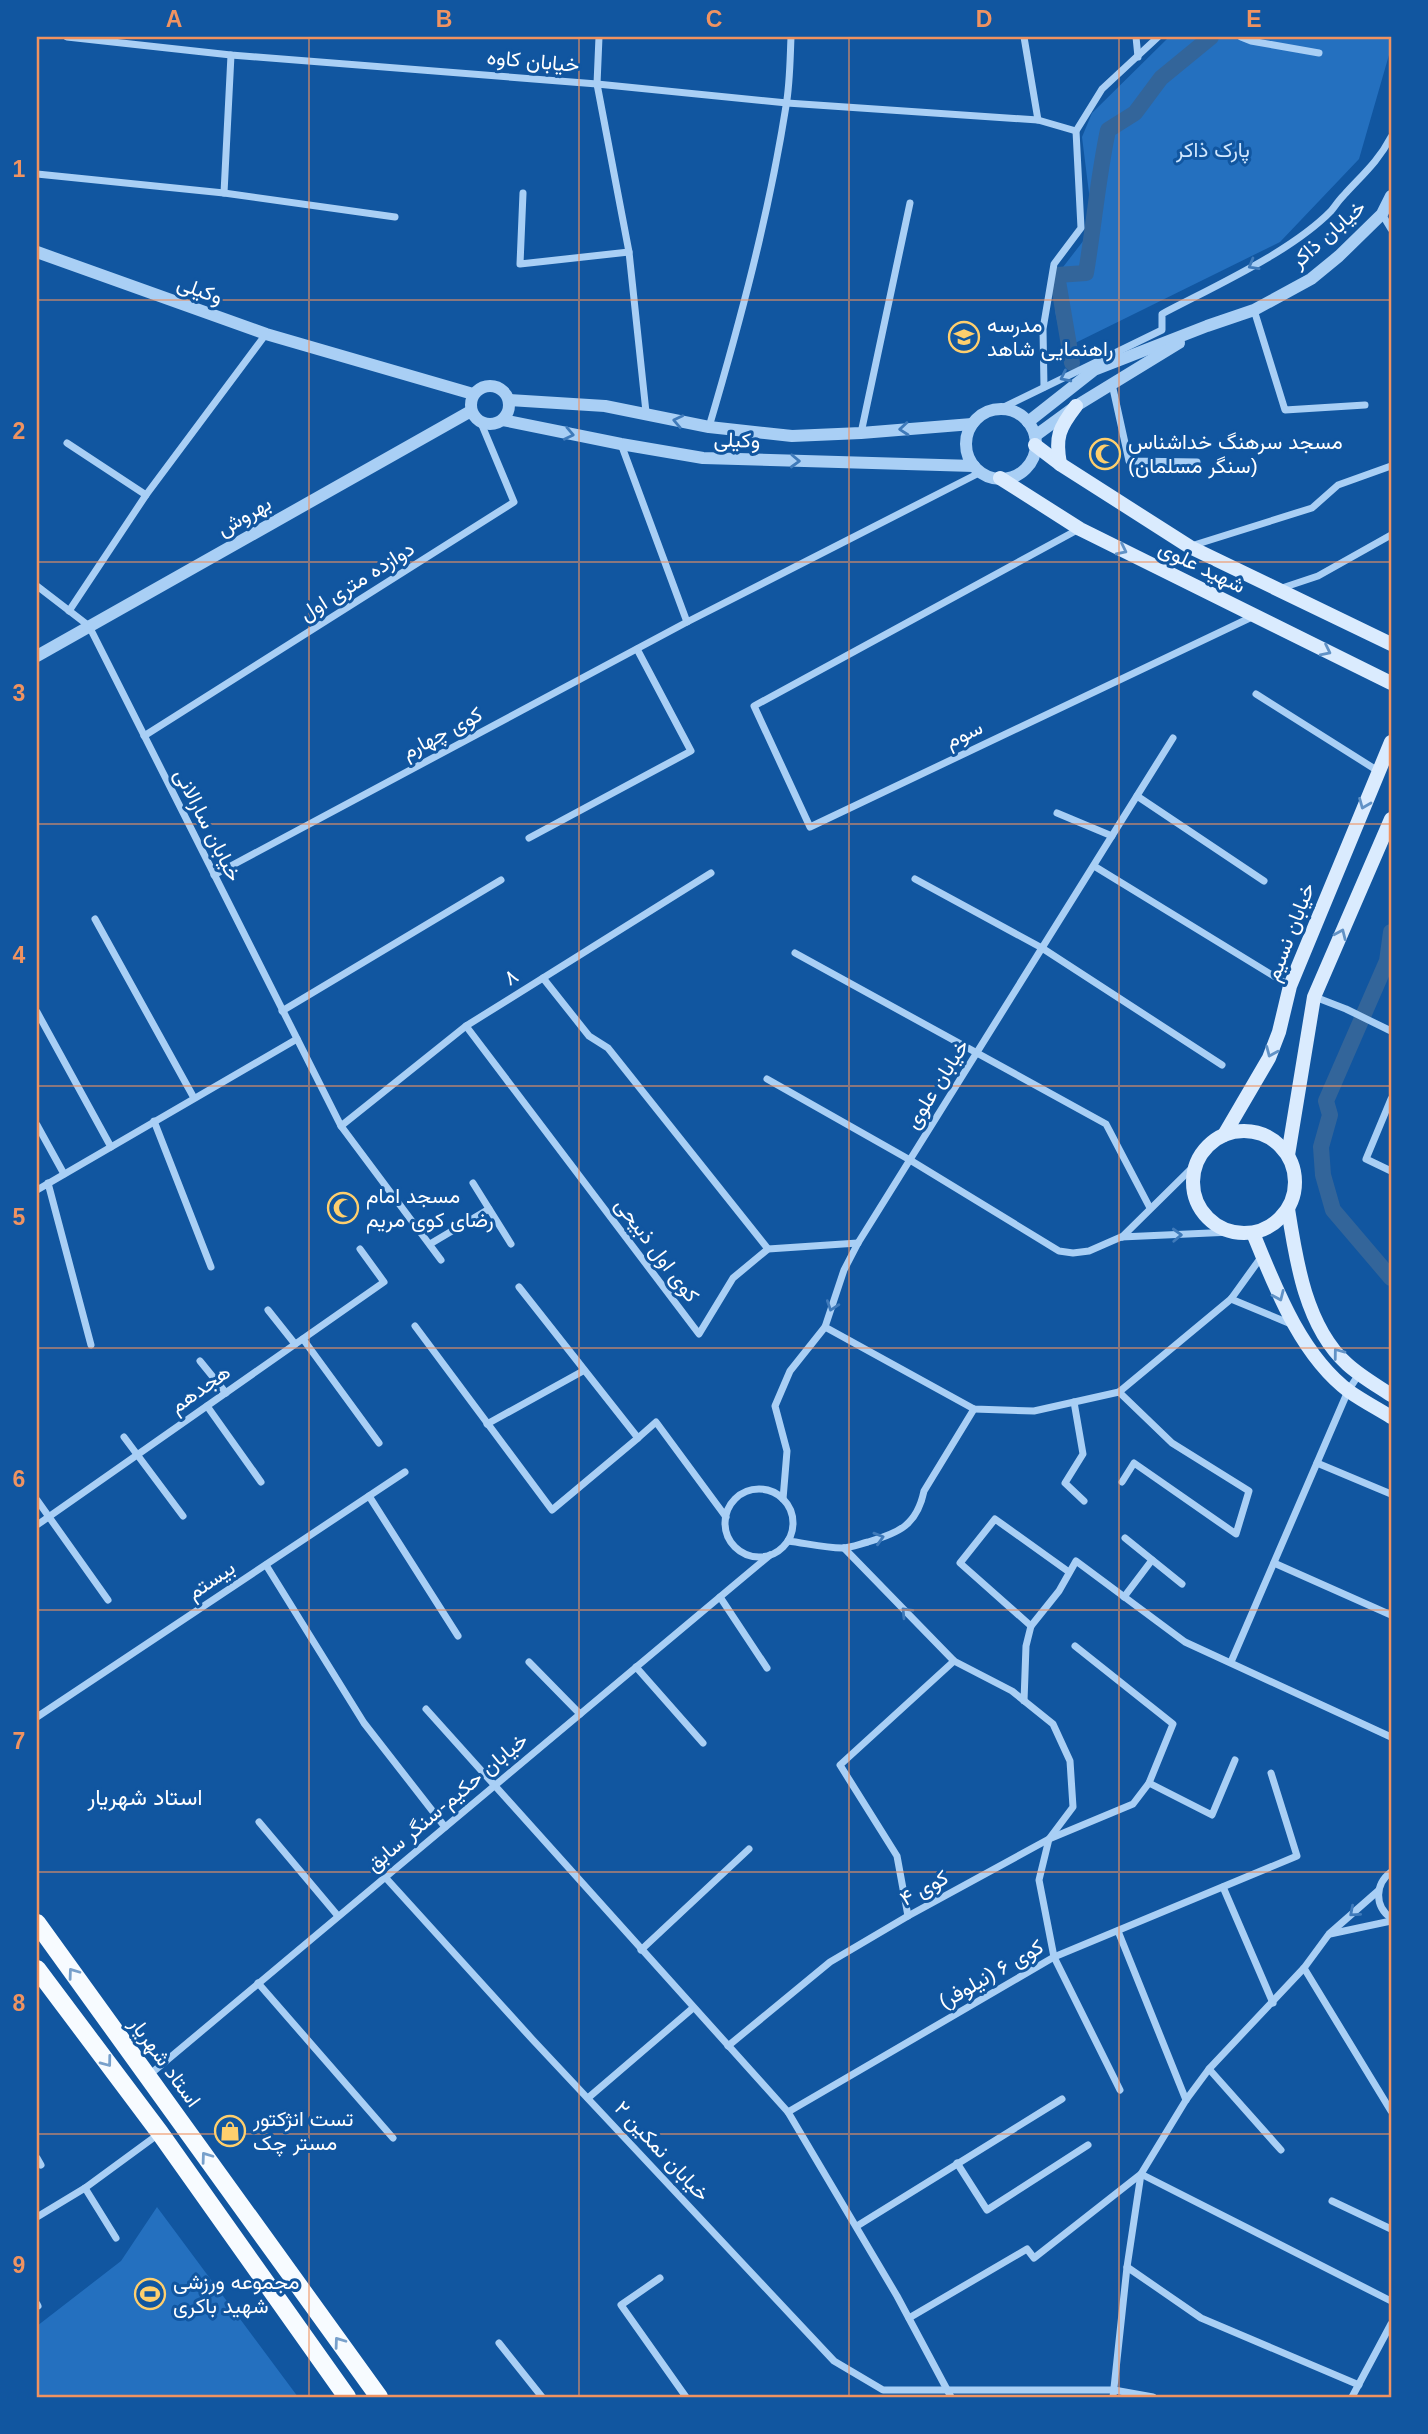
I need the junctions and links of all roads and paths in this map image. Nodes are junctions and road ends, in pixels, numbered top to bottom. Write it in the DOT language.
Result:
graph roads {
  1 [pos="67,37"];
  2 [pos="599,37"];
  3 [pos="791,37"];
  4 [pos="1024,37"];
  5 [pos="1136,37"];
  6 [pos="1158,37"];
  7 [pos="1241,37"];
  8 [pos="122,40"];
  9 [pos="1319,52"];
  10 [pos="231,55"];
  11 [pos="1139,57"];
  12 [pos="597,84"];
  13 [pos="787,103"];
  14 [pos="1038,120"];
  15 [pos="1076,131"];
  16 [pos="1391,137"];
  17 [pos="37,174"];
  18 [pos="224,193"];
  19 [pos="523,193"];
  20 [pos="1391,196"];
  21 [pos="910,202"];
  22 [pos="1382,214"];
  23 [pos="395,216"];
  24 [pos="1391,229"];
  25 [pos="37,252"];
  26 [pos="629,253"];
  27 [pos="1254,310"];
  28 [pos="1207,326"];
  29 [pos="267,334"];
  30 [pos="1112,384"];
  31 [pos="1044,387"];
  32 [pos="473,394"];
  33 [pos="509,400"];
  34 [pos="1364,405"];
  35 [pos="1076,406"];
  36 [pos="1000,409"];
  37 [pos="471,411"];
  38 [pos="646,412"];
  39 [pos="503,420"];
  40 [pos="1028,422"];
  41 [pos="481,423"];
  42 [pos="972,424"];
  43 [pos="709,426"];
  44 [pos="861,433"];
  45 [pos="1035,441"];
  46 [pos="67,443"];
  47 [pos="621,444"];
  48 [pos="1197,462"];
  49 [pos="1060,464"];
  50 [pos="1391,466"];
  51 [pos="977,469"];
  52 [pos="1000,478"];
  53 [pos="146,495"];
  54 [pos="1080,529"];
  55 [pos="1391,535"];
  56 [pos="1191,547"];
  57 [pos="37,586"];
  58 [pos="1279,589"];
  59 [pos="69,611"];
  60 [pos="1254,616"];
  61 [pos="687,622"];
  62 [pos="89,626"];
  63 [pos="1391,645"];
  64 [pos="637,649"];
  65 [pos="37,656"];
  66 [pos="1391,683"];
  67 [pos="1256,694"];
  68 [pos="144,736"];
  69 [pos="1173,738"];
  70 [pos="1391,742"];
  71 [pos="1378,771"];
  72 [pos="1137,796"];
  73 [pos="1057,813"];
  74 [pos="1391,819"];
  75 [pos="1112,836"];
  76 [pos="529,838"];
  77 [pos="1094,866"];
  78 [pos="711,873"];
  79 [pos="214,875"];
  80 [pos="915,879"];
  81 [pos="500,880"];
  82 [pos="1264,881"];
  83 [pos="95,919"];
  84 [pos="1042,948"];
  85 [pos="795,953"];
  86 [pos="543,978"];
  87 [pos="1290,986"];
  88 [pos="1314,996"];
  89 [pos="282,1011"];
  90 [pos="37,1012"];
  91 [pos="466,1026"];
  92 [pos="1391,1031"];
  93 [pos="297,1038"];
  94 [pos="978,1052"];
  95 [pos="1222,1065"];
  96 [pos="767,1079"];
  97 [pos="194,1098"];
  98 [pos="1391,1099"];
  99 [pos="154,1121"];
  100 [pos="37,1125"];
  101 [pos="341,1126"];
  102 [pos="1224,1135"];
  103 [pos="111,1147"];
  104 [pos="1288,1155"];
  105 [pos="910,1160"];
  106 [pos="1195,1165"];
  107 [pos="1391,1171"];
  108 [pos="64,1174"];
  109 [pos="48,1183"];
  110 [pos="473,1183"];
  111 [pos="37,1190"];
  112 [pos="1150,1208"];
  113 [pos="489,1209"];
  114 [pos="1288,1209"];
  115 [pos="1232,1233"];
  116 [pos="1253,1233"];
  117 [pos="1121,1237"];
  118 [pos="858,1243"];
  119 [pos="429,1244"];
  120 [pos="511,1244"];
  121 [pos="360,1249"];
  122 [pos="768,1249"];
  123 [pos="1262,1255"];
  124 [pos="441,1260"];
  125 [pos="211,1267"];
  126 [pos="519,1287"];
  127 [pos="1231,1299"];
  128 [pos="268,1310"];
  129 [pos="1292,1324"];
  130 [pos="415,1326"];
  131 [pos="825,1326"];
  132 [pos="303,1339"];
  133 [pos="91,1345"];
  134 [pos="295,1345"];
  135 [pos="200,1362"];
  136 [pos="583,1371"];
  137 [pos="1359,1373"];
  138 [pos="1348,1391"];
  139 [pos="1119,1392"];
  140 [pos="226,1393"];
  141 [pos="1391,1395"];
  142 [pos="1074,1402"];
  143 [pos="206,1406"];
  144 [pos="974,1409"];
  145 [pos="1391,1417"];
  146 [pos="486,1424"];
  147 [pos="124,1437"];
  148 [pos="638,1438"];
  149 [pos="379,1443"];
  150 [pos="138,1454"];
  151 [pos="1317,1463"];
  152 [pos="405,1472"];
  153 [pos="261,1482"];
  154 [pos="1122,1482"];
  155 [pos="1391,1494"];
  156 [pos="369,1496"];
  157 [pos="783,1499"];
  158 [pos="37,1500"];
  159 [pos="1084,1501"];
  160 [pos="183,1516"];
  161 [pos="48,1517"];
  162 [pos="726,1517"];
  163 [pos="37,1525"];
  164 [pos="1125,1538"];
  165 [pos="788,1541"];
  166 [pos="844,1548"];
  167 [pos="770,1555"];
  168 [pos="1152,1560"];
  169 [pos="1274,1563"];
  170 [pos="266,1564"];
  171 [pos="1069,1572"];
  172 [pos="1182,1584"];
  173 [pos="720,1597"];
  174 [pos="1124,1597"];
  175 [pos="108,1600"];
  176 [pos="1391,1615"];
  177 [pos="1031,1626"];
  178 [pos="458,1636"];
  179 [pos="1075,1646"];
  180 [pos="954,1661"];
  181 [pos="529,1662"];
  182 [pos="1231,1662"];
  183 [pos="636,1667"];
  184 [pos="767,1668"];
  185 [pos="1024,1701"];
  186 [pos="426,1709"];
  187 [pos="580,1714"];
  188 [pos="37,1717"];
  189 [pos="1391,1737"];
  190 [pos="703,1743"];
  191 [pos="1235,1759"];
  192 [pos="1271,1773"];
  193 [pos="1149,1783"];
  194 [pos="494,1786"];
  195 [pos="259,1822"];
  196 [pos="445,1826"];
  197 [pos="1049,1839"];
  198 [pos="749,1849"];
  199 [pos="1391,1871"];
  200 [pos="385,1877"];
  201 [pos="1223,1887"];
  202 [pos="1378,1891"];
  203 [pos="338,1916"];
  204 [pos="908,1916"];
  205 [pos="1391,1919"];
  206 [pos="37,1923"];
  207 [pos="1118,1931"];
  208 [pos="1329,1934"];
  209 [pos="641,1950"];
  210 [pos="1054,1957"];
  211 [pos="1304,1968"];
  212 [pos="37,1969"];
  213 [pos="258,1983"];
  214 [pos="1273,2003"];
  215 [pos="694,2008"];
  216 [pos="728,2046"];
  217 [pos="1209,2068"];
  218 [pos="147,2076"];
  219 [pos="1119,2090"];
  220 [pos="588,2098"];
  221 [pos="1062,2099"];
  222 [pos="1186,2100"];
  223 [pos="1391,2110"];
  224 [pos="788,2112"];
  225 [pos="160,2133"];
  226 [pos="393,2138"];
  227 [pos="1088,2146"];
  228 [pos="1281,2150"];
  229 [pos="957,2163"];
  230 [pos="1141,2174"];
  231 [pos="85,2188"];
  232 [pos="1332,2201"];
  233 [pos="37,2217"];
  234 [pos="857,2225"];
  235 [pos="1391,2230"];
  236 [pos="116,2238"];
  237 [pos="276,2253"];
  238 [pos="1127,2267"];
  239 [pos="255,2268"];
  240 [pos="660,2278"];
  241 [pos="302,2290"];
  242 [pos="1391,2301"];
  243 [pos="281,2305"];
  244 [pos="909,2318"];
  245 [pos="1391,2324"];
  246 [pos="499,2343"];
  247 [pos="1359,2385"];
  248 [pos="945,2389"];
  249 [pos="883,2390"];
  250 [pos="1114,2394"];
  251 [pos="347,2397"];
  252 [pos="379,2397"];
  253 [pos="542,2397"];
  254 [pos="686,2397"];
  255 [pos="873,2397"];
  256 [pos="951,2397"];
  257 [pos="1153,2397"];
  258 [pos="1352,2397"];
  1 -- 8 [label="street, خیابان کاوه"];
  2 -- 12 [label="street"];
  3 -- 13 [label="street"];
  4 -- 14 [label="street"];
  5 -- 11 [label="street"];
  6 -- 11 [label="street"];
  7 -- 9 [label="street"];
  8 -- 10 [label="street, خیابان کاوه"];
  10 -- 12 [label="street, خیابان کاوه"];
  10 -- 18 [label="street"];
  11 -- 15 [label="street"];
  12 -- 13 [label="street, خیابان کاوه"];
  12 -- 26 [label="street"];
  13 -- 14 [label="street, خیابان کاوه"];
  13 -- 43 [label="street"];
  14 -- 15 [label="street, خیابان کاوه"];
  15 -- 31 [label="street"];
  16 -- 31 [label="street, one-way"];
  17 -- 18 [label="street"];
  18 -- 23 [label="street"];
  19 -- 26 [label="street"];
  20 -- 22 [label="street, خیابان ذاکر"];
  21 -- 44 [label="street"];
  22 -- 24 [label="street"];
  22 -- 27 [label="street, خیابان ذاکر"];
  25 -- 29 [label="street, وکیلی"];
  26 -- 38 [label="street"];
  27 -- 28 [label="street, خیابان ذاکر"];
  27 -- 34 [label="street"];
  28 -- 30 [label="street, خیابان ذاکر"];
  28 -- 40 [label="street, خیابان ذاکر"];
  29 -- 32 [label="street, وکیلی"];
  29 -- 53 [label="street"];
  30 -- 35 [label="street, خیابان ذاکر"];
  30 -- 48 [label="street"];
  31 -- 36 [label="street"];
  32 -- 33 [label="street"];
  32 -- 37 [label="street"];
  33 -- 38 [label="street, وکیلی"];
  33 -- 39 [label="street"];
  35 -- 45 [label="street, خیابان ذاکر"];
  35 -- 49 [label="main road"];
  36 -- 40 [label="street"];
  36 -- 42 [label="street"];
  37 -- 41 [label="street"];
  37 -- 62 [label="street, بهروش"];
  43 -- 38 [label="street, وکیلی, one-way"];
  39 -- 41 [label="street"];
  39 -- 47 [label="street, وکیلی, one-way"];
  40 -- 45 [label="street"];
  41 -- 68 [label="street, دوازده متری اول"];
  42 -- 44 [label="street, وکیلی, one-way"];
  42 -- 51 [label="street"];
  43 -- 44 [label="street, وکیلی"];
  45 -- 49 [label="main road, شهید علوی"];
  45 -- 52 [label="street"];
  46 -- 53 [label="street"];
  47 -- 51 [label="street, وکیلی, one-way"];
  47 -- 61 [label="street"];
  49 -- 56 [label="main road, شهید علوی"];
  50 -- 56 [label="street"];
  51 -- 52 [label="street"];
  51 -- 61 [label="street, کوی چهارم"];
  52 -- 54 [label="main road, شهید علوی"];
  53 -- 59 [label="street"];
  54 -- 60 [label="main road, شهید علوی, one-way"];
  54 -- 60 [label="street, سوم"];
  55 -- 58 [label="street"];
  56 -- 58 [label="main road, شهید علوی"];
  57 -- 59 [label="street"];
  58 -- 63 [label="main road, شهید علوی"];
  59 -- 62 [label="street"];
  60 -- 66 [label="main road, شهید علوی, one-way"];
  61 -- 64 [label="street, کوی چهارم"];
  62 -- 65 [label="street, بهروش"];
  62 -- 68 [label="street, خیابان سارالانی"];
  64 -- 76 [label="street"];
  64 -- 79 [label="street, کوی چهارم"];
  67 -- 71 [label="street"];
  68 -- 79 [label="street, خیابان سارالانی"];
  69 -- 72 [label="street, خیابان علوی"];
  70 -- 71 [label="main road, خیابان نسیم"];
  71 -- 87 [label="main road, خیابان نسیم, one-way"];
  72 -- 75 [label="street, خیابان علوی"];
  72 -- 82 [label="street"];
  73 -- 75 [label="street"];
  88 -- 74 [label="main road, one-way"];
  75 -- 77 [label="street, خیابان علوی"];
  77 -- 84 [label="street, خیابان علوی"];
  77 -- 87 [label="street"];
  78 -- 86 [label="street, ۸"];
  79 -- 89 [label="street, خیابان سارالانی"];
  80 -- 84 [label="street"];
  81 -- 89 [label="street"];
  83 -- 97 [label="street"];
  84 -- 94 [label="street, خیابان علوی"];
  84 -- 95 [label="street"];
  85 -- 94 [label="street"];
  86 -- 91 [label="street, ۸"];
  86 -- 122 [label="street"];
  87 -- 102 [label="main road, خیابان نسیم, one-way"];
  88 -- 92 [label="street"];
  88 -- 104 [label="main road"];
  89 -- 93 [label="street, خیابان سارالانی"];
  90 -- 103 [label="street"];
  91 -- 101 [label="street, ۸"];
  91 -- 122 [label="street, کوی اول ذبیحی"];
  93 -- 97 [label="street"];
  93 -- 101 [label="street, خیابان سارالانی"];
  94 -- 105 [label="street, خیابان علوی"];
  94 -- 112 [label="street"];
  96 -- 105 [label="street"];
  97 -- 99 [label="street"];
  98 -- 107 [label="street"];
  99 -- 103 [label="street"];
  99 -- 125 [label="street"];
  100 -- 108 [label="street"];
  101 -- 119 [label="street, خیابان سارالانی"];
  102 -- 104 [label="main road"];
  102 -- 106 [label="main road"];
  103 -- 108 [label="street"];
  104 -- 114 [label="main road"];
  105 -- 117 [label="street"];
  105 -- 118 [label="street, خیابان علوی"];
  106 -- 112 [label="street"];
  106 -- 115 [label="main road"];
  108 -- 109 [label="street"];
  109 -- 111 [label="street"];
  109 -- 133 [label="street"];
  110 -- 113 [label="street"];
  112 -- 117 [label="street"];
  113 -- 119 [label="street"];
  113 -- 120 [label="street"];
  114 -- 116 [label="main road"];
  137 -- 114 [label="main road, one-way"];
  115 -- 116 [label="main road"];
  117 -- 115 [label="street, one-way"];
  116 -- 123 [label="main road"];
  118 -- 122 [label="street"];
  118 -- 131 [label="street, خیابان علوی, one-way"];
  119 -- 124 [label="street, خیابان سارالانی"];
  121 -- 132 [label="street, هجدهم"];
  123 -- 127 [label="street"];
  123 -- 129 [label="main road, one-way"];
  126 -- 136 [label="street"];
  127 -- 129 [label="street"];
  127 -- 139 [label="street"];
  128 -- 134 [label="street"];
  129 -- 138 [label="main road"];
  130 -- 146 [label="street"];
  131 -- 144 [label="street"];
  131 -- 157 [label="street, خیابان علوی"];
  132 -- 134 [label="street, هجدهم"];
  132 -- 149 [label="street"];
  134 -- 140 [label="street, هجدهم"];
  135 -- 140 [label="street"];
  136 -- 146 [label="street"];
  136 -- 148 [label="street"];
  137 -- 138 [label="street"];
  137 -- 141 [label="main road"];
  138 -- 145 [label="main road"];
  138 -- 151 [label="street"];
  139 -- 142 [label="street"];
  139 -- 154 [label="street"];
  140 -- 143 [label="street, هجدهم"];
  142 -- 144 [label="street"];
  142 -- 159 [label="street"];
  143 -- 150 [label="street, هجدهم"];
  143 -- 153 [label="street"];
  166 -- 144 [label="street, one-way"];
  146 -- 148 [label="street"];
  147 -- 150 [label="street"];
  148 -- 162 [label="street"];
  150 -- 160 [label="street"];
  150 -- 161 [label="street, هجدهم"];
  151 -- 155 [label="street"];
  151 -- 169 [label="street"];
  152 -- 156 [label="street, بیستم"];
  156 -- 170 [label="street, بیستم"];
  156 -- 178 [label="street"];
  157 -- 162 [label="street"];
  157 -- 165 [label="street"];
  158 -- 161 [label="street"];
  161 -- 163 [label="street, هجدهم"];
  161 -- 175 [label="street"];
  162 -- 167 [label="street"];
  164 -- 168 [label="street"];
  165 -- 166 [label="street"];
  165 -- 167 [label="street"];
  180 -- 166 [label="street, one-way"];
  167 -- 173 [label="street, خیابان حکیم-سنگر سابق"];
  168 -- 172 [label="street"];
  168 -- 174 [label="street"];
  169 -- 176 [label="street"];
  169 -- 182 [label="street"];
  170 -- 188 [label="street, بیستم"];
  170 -- 196 [label="street"];
  171 -- 174 [label="street"];
  171 -- 177 [label="street"];
  171 -- 177 [label="street"];
  173 -- 183 [label="street, خیابان حکیم-سنگر سابق"];
  173 -- 184 [label="street"];
  174 -- 182 [label="street"];
  177 -- 185 [label="street"];
  179 -- 193 [label="street"];
  180 -- 185 [label="street"];
  180 -- 204 [label="street"];
  181 -- 187 [label="street"];
  182 -- 189 [label="street"];
  183 -- 187 [label="street, خیابان حکیم-سنگر سابق"];
  183 -- 190 [label="street"];
  185 -- 197 [label="street"];
  186 -- 194 [label="street"];
  187 -- 194 [label="street, خیابان حکیم-سنگر سابق"];
  191 -- 193 [label="street"];
  192 -- 201 [label="street, کوی ۶ (نیلوفر)"];
  193 -- 197 [label="street, کوی ۴"];
  194 -- 196 [label="street, خیابان حکیم-سنگر سابق"];
  194 -- 209 [label="street"];
  195 -- 203 [label="street"];
  196 -- 200 [label="street, خیابان حکیم-سنگر سابق"];
  197 -- 204 [label="street, کوی ۴"];
  197 -- 210 [label="street"];
  198 -- 209 [label="street"];
  199 -- 202 [label="street"];
  200 -- 203 [label="street, خیابان حکیم-سنگر سابق"];
  200 -- 220 [label="street, خیابان نمکین ۲"];
  201 -- 207 [label="street, کوی ۶ (نیلوفر)"];
  201 -- 214 [label="street"];
  202 -- 205 [label="street"];
  202 -- 208 [label="street, one-way"];
  203 -- 213 [label="street, خیابان حکیم-سنگر سابق"];
  204 -- 216 [label="street, کوی ۴"];
  205 -- 208 [label="street"];
  218 -- 206 [label="main road, استاد شهریار, one-way"];
  207 -- 210 [label="street, کوی ۶ (نیلوفر)"];
  207 -- 222 [label="street"];
  208 -- 211 [label="street"];
  209 -- 215 [label="street"];
  210 -- 219 [label="street"];
  210 -- 224 [label="street, کوی ۶ (نیلوفر)"];
  211 -- 214 [label="street"];
  211 -- 223 [label="street"];
  212 -- 225 [label="main road, one-way"];
  213 -- 218 [label="street, خیابان حکیم-سنگر سابق"];
  213 -- 226 [label="street"];
  214 -- 217 [label="street"];
  215 -- 216 [label="street"];
  215 -- 220 [label="street"];
  216 -- 224 [label="street"];
  217 -- 222 [label="street"];
  217 -- 228 [label="street"];
  237 -- 218 [label="main road, استاد شهریار, one-way"];
  220 -- 249 [label="street, خیابان نمکین ۲"];
  221 -- 229 [label="street"];
  222 -- 230 [label="street"];
  224 -- 234 [label="street"];
  225 -- 231 [label="street"];
  225 -- 239 [label="main road"];
  227 -- 229 [label="street"];
  229 -- 234 [label="street"];
  230 -- 238 [label="street"];
  230 -- 242 [label="street"];
  230 -- 244 [label="street"];
  231 -- 233 [label="street"];
  231 -- 236 [label="street"];
  232 -- 235 [label="street"];
  234 -- 244 [label="street"];
  237 -- 239 [label="main road"];
  237 -- 241 [label="main road, استاد شهریار"];
  238 -- 247 [label="street"];
  238 -- 250 [label="street"];
  239 -- 243 [label="main road"];
  240 -- 254 [label="street"];
  241 -- 243 [label="main road"];
  252 -- 241 [label="main road, استاد شهریار, one-way"];
  243 -- 251 [label="main road"];
  244 -- 248 [label="street"];
  245 -- 247 [label="street"];
  246 -- 253 [label="street"];
  247 -- 258 [label="street"];
  248 -- 249 [label="street"];
  248 -- 250 [label="street"];
  248 -- 256 [label="street"];
  249 -- 255 [label="street"];
  250 -- 257 [label="street"];
}
